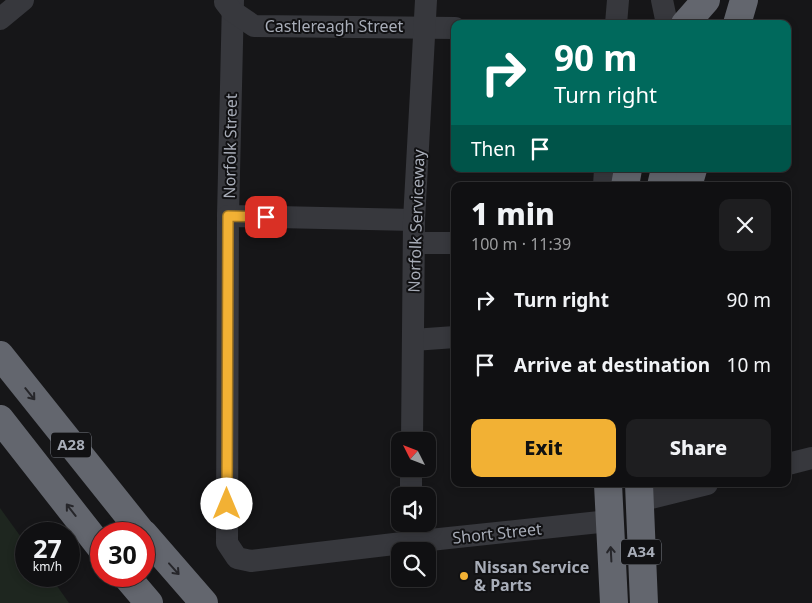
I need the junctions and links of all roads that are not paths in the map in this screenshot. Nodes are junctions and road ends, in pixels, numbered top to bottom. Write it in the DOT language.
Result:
graph roads {
  1 [pos="23,0"];
  2 [pos="426,0"];
  3 [pos="618,0"];
  4 [pos="662,0"];
  5 [pos="706,0"];
  6 [pos="744,0"];
  7 [pos="230,4"];
  8 [pos="0,19"];
  9 [pos="616,20"];
  10 [pos="666,20"];
  11 [pos="688,20"];
  12 [pos="738,20"];
  13 [pos="424,27"];
  14 [pos="451,28"];
  15 [pos="228,216"];
  16 [pos="414,231"];
  17 [pos="451,242"];
  18 [pos="451,336"];
  19 [pos="413,340"];
  20 [pos="0,355"];
  21 [pos="0,419"];
  22 [pos="412,432"];
  23 [pos="812,458"];
  24 [pos="791,463"];
  25 [pos="608,487"];
  26 [pos="681,487"];
  27 [pos="639,492"];
  28 [pos="134,522"];
  29 [pos="609,522"];
  30 [pos="411,533"];
  31 [pos="90,534"];
  32 [pos="155,547"];
  33 [pos="237,558"];
  34 [pos="135,587"];
  35 [pos="149,603"];
  36 [pos="204,603"];
  37 [pos="614,603"];
  38 [pos="644,603"];
  1 -- 8 [label="street"];
  2 -- 13 [label="street, Norfolk Serviceway"];
  3 -- 9 [label="street"];
  4 -- 10 [label="street"];
  5 -- 11 [label="highway"];
  6 -- 12 [label="highway"];
  7 -- 13 [label="street, Castlereagh Street"];
  7 -- 15 [label="street, Norfolk Street"];
  13 -- 14 [label="street, Castlereagh Street"];
  13 -- 16 [label="street, Norfolk Serviceway"];
  15 -- 16 [label="street"];
  15 -- 33 [label="street, Norfolk Street"];
  16 -- 17 [label="street"];
  16 -- 19 [label="street, Norfolk Serviceway"];
  18 -- 19 [label="street"];
  19 -- 22 [label="street, Norfolk Serviceway"];
  20 -- 28 [label="highway, A28, one-way"];
  31 -- 21 [label="highway, A28, one-way"];
  23 -- 24 [label="street"];
  25 -- 29 [label="highway, A34"];
  26 -- 27 [label="street"];
  27 -- 38 [label="highway, A34"];
  29 -- 30 [label="street, Short Street"];
  37 -- 29 [label="highway, A34, one-way"];
  30 -- 33 [label="street, Short Street"];
  32 -- 36 [label="highway, A28, one-way"];
  34 -- 35 [label="highway"];
}
